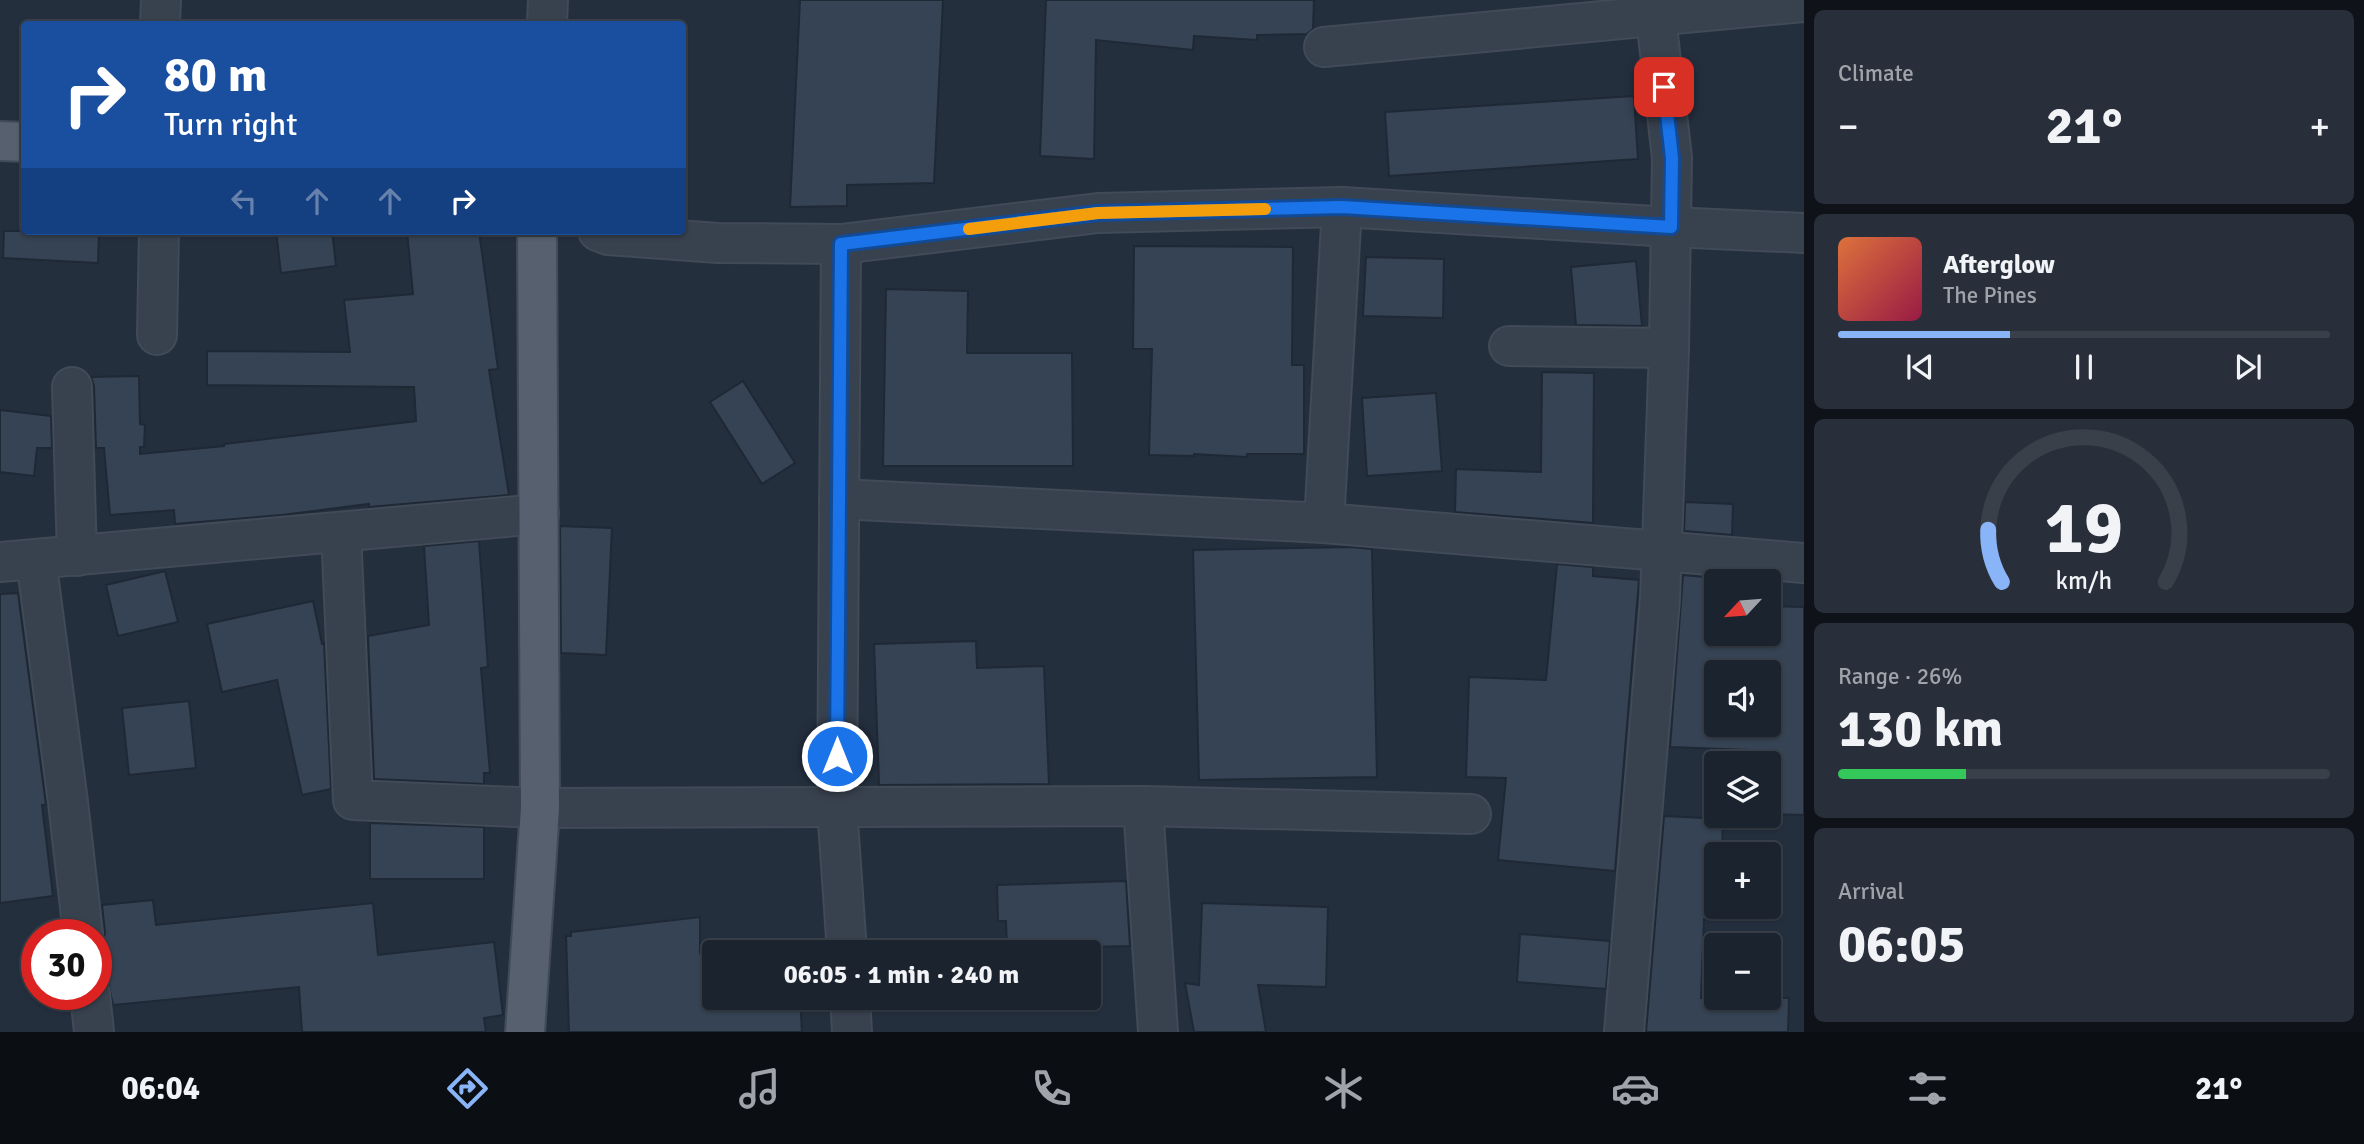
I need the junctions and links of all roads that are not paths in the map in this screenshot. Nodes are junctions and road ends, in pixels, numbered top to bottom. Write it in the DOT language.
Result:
graph roads {
  1 [pos="161,0"];
  2 [pos="548,0"];
  3 [pos="1804,2"];
  4 [pos="1656,8"];
  5 [pos="159,21"];
  6 [pos="547,21"];
  7 [pos="1324,47"];
  8 [pos="0,141"];
  9 [pos="21,142"];
  10 [pos="1342,207"];
  11 [pos="1671,227"];
  12 [pos="1804,233"];
  13 [pos="159,235"];
  14 [pos="537,235"];
  15 [pos="608,235"];
  16 [pos="841,244"];
  17 [pos="157,335"];
  18 [pos="1509,346"];
  19 [pos="1669,348"];
  20 [pos="72,387"];
  21 [pos="839,499"];
  22 [pos="539,514"];
  23 [pos="1324,523"];
  24 [pos="341,532"];
  25 [pos="1662,553"];
  26 [pos="77,556"];
  27 [pos="18,561"];
  28 [pos="1804,564"];
  29 [pos="1143,806"];
  30 [pos="836,807"];
  31 [pos="540,808"];
  32 [pos="1471,814"];
  33 [pos="81,919"];
  34 [pos="846,940"];
  35 [pos="92,1010"];
  36 [pos="851,1010"];
  37 [pos="94,1032"];
  38 [pos="525,1032"];
  39 [pos="852,1032"];
  40 [pos="1158,1032"];
  41 [pos="1624,1032"];
  1 -- 5 [label="street"];
  2 -- 6 [label="street"];
  3 -- 4 [label="street"];
  4 -- 7 [label="street"];
  4 -- 11 [label="street"];
  8 -- 9 [label="main road"];
  10 -- 11 [label="street"];
  10 -- 16 [label="street"];
  10 -- 23 [label="street"];
  11 -- 12 [label="street"];
  11 -- 19 [label="street"];
  13 -- 17 [label="street"];
  14 -- 22 [label="main road"];
  15 -- 16 [label="street"];
  16 -- 21 [label="street"];
  18 -- 19 [label="street"];
  19 -- 25 [label="street"];
  20 -- 26 [label="street"];
  21 -- 23 [label="street"];
  21 -- 30 [label="street"];
  22 -- 24 [label="street"];
  22 -- 31 [label="main road"];
  23 -- 25 [label="street"];
  24 -- 26 [label="street"];
  24 -- 31 [label="street"];
  25 -- 28 [label="street"];
  25 -- 41 [label="street"];
  26 -- 27 [label="street"];
  27 -- 33 [label="street"];
  29 -- 30 [label="street"];
  29 -- 32 [label="street"];
  29 -- 40 [label="street"];
  30 -- 31 [label="street"];
  30 -- 34 [label="street"];
  31 -- 38 [label="main road"];
  35 -- 37 [label="street"];
  36 -- 39 [label="street"];
}
